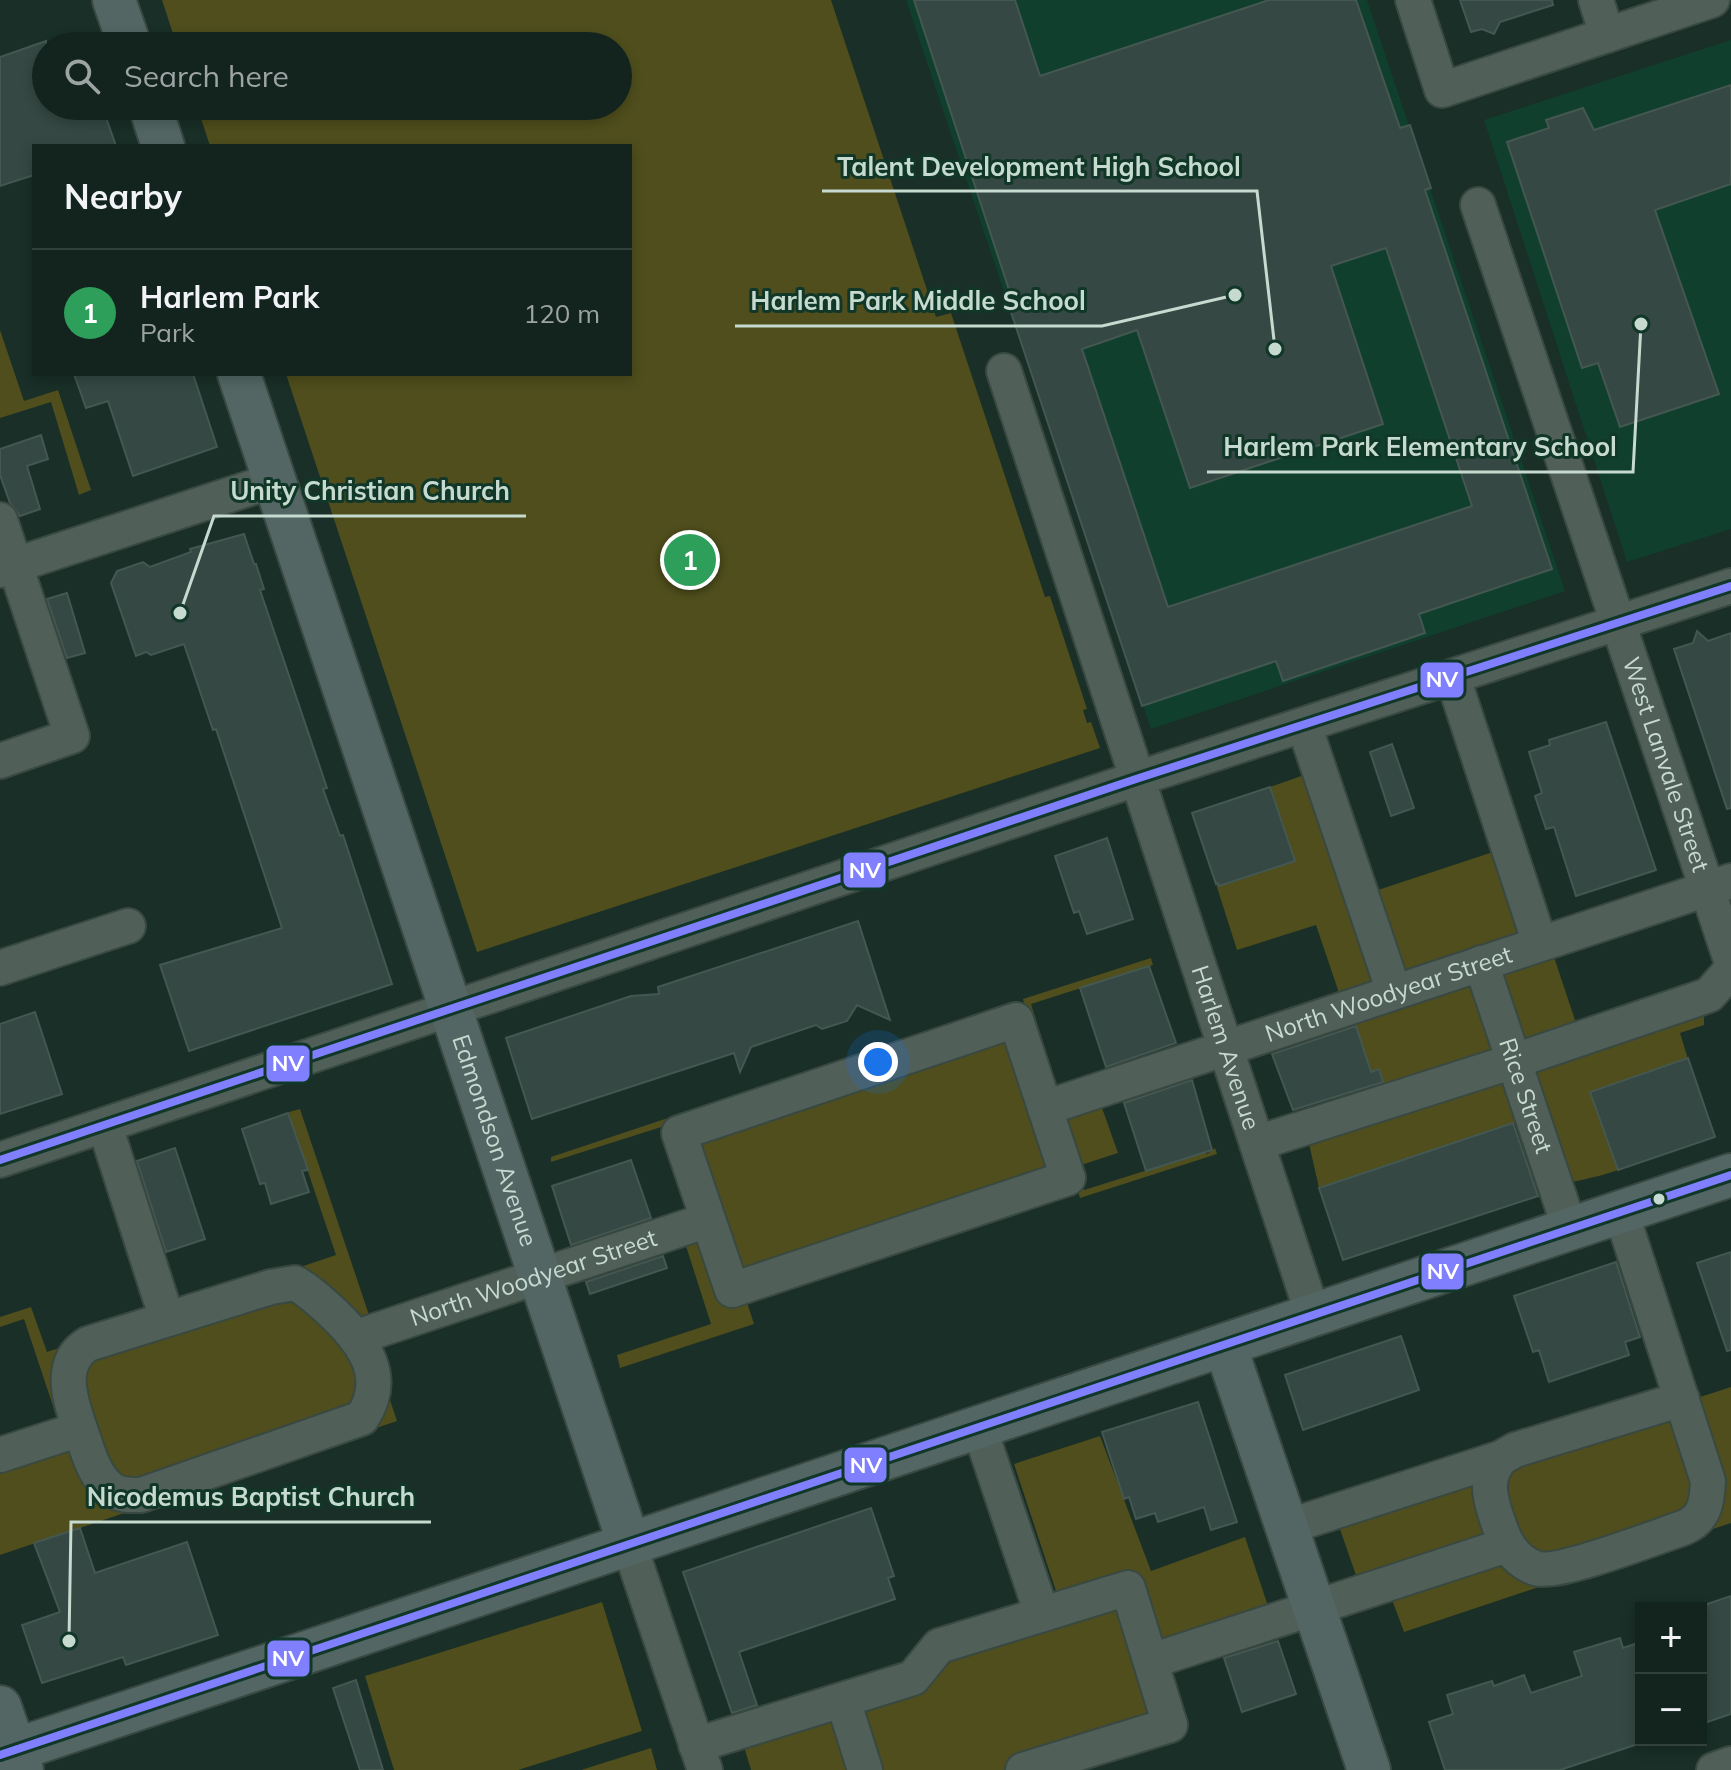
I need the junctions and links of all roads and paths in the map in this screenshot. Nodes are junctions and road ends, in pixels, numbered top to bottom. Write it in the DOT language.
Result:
graph roads {
  1 [pos="114,0"];
  2 [pos="1413,0"];
  3 [pos="1596,0"];
  4 [pos="1712,0"];
  5 [pos="125,32"];
  6 [pos="1607,35"];
  7 [pos="155,120"];
  8 [pos="162,144"];
  9 [pos="1478,205"];
  10 [pos="1004,371"];
  11 [pos="240,376"];
  12 [pos="275,480"];
  13 [pos="0,520"];
  14 [pos="8,567"];
  15 [pos="1731,586"];
  16 [pos="1618,624"];
  17 [pos="1453,678"];
  18 [pos="1304,725"];
  19 [pos="0,761"];
  20 [pos="1136,779"];
  21 [pos="1719,886"];
  22 [pos="128,926"];
  23 [pos="1540,944"];
  24 [pos="1731,960"];
  25 [pos="1481,963"];
  26 [pos="0,968"];
  27 [pos="1731,970"];
  28 [pos="1394,992"];
  29 [pos="451,1011"];
  30 [pos="1225,1048"];
  31 [pos="1514,1061"];
  32 [pos="1045,1108"];
  33 [pos="105,1126"];
  34 [pos="1257,1143"];
  35 [pos="0,1160"];
  36 [pos="1731,1175"];
  37 [pos="1621,1212"];
  38 [pos="708,1220"];
  39 [pos="1570,1229"];
  40 [pos="540,1276"];
  41 [pos="1313,1315"];
  42 [pos="167,1319"];
  43 [pos="357,1337"];
  44 [pos="1225,1345"];
  45 [pos="1682,1399"];
  46 [pos="979,1427"];
  47 [pos="80,1429"];
  48 [pos="0,1455"];
  49 [pos="1501,1458"];
  50 [pos="1720,1477"];
  51 [pos="1287,1527"];
  52 [pos="629,1544"];
  53 [pos="1507,1545"];
  54 [pos="1314,1608"];
  55 [pos="1042,1614"];
  56 [pos="1151,1661"];
  57 [pos="843,1700"];
  58 [pos="0,1707"];
  59 [pos="12,1758"];
  60 [pos="700,1758"];
  61 [pos="1731,1764"];
  62 [pos="855,1767"];
  63 [pos="1023,1770"];
  64 [pos="1369,1770"];
  65 [pos="1714,1770"];
  1 -- 5 [label="main road"];
  2 -- 6 [label="street"];
  3 -- 6 [label="street"];
  4 -- 6 [label="street"];
  7 -- 8 [label="main road"];
  9 -- 16 [label="street, West Lanvale Street"];
  10 -- 20 [label="street, Harlem Avenue"];
  11 -- 12 [label="main road, Edmondson Avenue"];
  12 -- 14 [label="street"];
  12 -- 29 [label="main road, Edmondson Avenue"];
  13 -- 14 [label="street"];
  14 -- 19 [label="street"];
  15 -- 16 [label="street"];
  16 -- 17 [label="street"];
  16 -- 21 [label="street, West Lanvale Street"];
  17 -- 18 [label="street"];
  17 -- 23 [label="street"];
  18 -- 20 [label="street"];
  18 -- 28 [label="street"];
  20 -- 29 [label="street"];
  20 -- 30 [label="street, Harlem Avenue"];
  21 -- 23 [label="street, North Woodyear Street"];
  21 -- 24 [label="street, West Lanvale Street"];
  22 -- 26 [label="street"];
  23 -- 25 [label="street, North Woodyear Street"];
  25 -- 28 [label="street, North Woodyear Street"];
  25 -- 31 [label="street, Rice Street"];
  27 -- 31 [label="street"];
  28 -- 30 [label="street, North Woodyear Street"];
  29 -- 33 [label="street"];
  29 -- 40 [label="main road, Edmondson Avenue"];
  30 -- 32 [label="street, North Woodyear Street"];
  30 -- 34 [label="street, Harlem Avenue"];
  31 -- 34 [label="street"];
  31 -- 39 [label="street, Rice Street"];
  32 -- 38 [label="street"];
  32 -- 38 [label="street"];
  33 -- 35 [label="street"];
  33 -- 42 [label="street"];
  34 -- 41 [label="street, Harlem Avenue"];
  36 -- 37 [label="main road"];
  37 -- 39 [label="main road"];
  37 -- 45 [label="street"];
  38 -- 40 [label="street, North Woodyear Street"];
  39 -- 41 [label="main road"];
  40 -- 43 [label="street, North Woodyear Street"];
  40 -- 52 [label="main road, Edmondson Avenue"];
  41 -- 44 [label="main road"];
  42 -- 43 [label="street"];
  42 -- 47 [label="street"];
  43 -- 47 [label="street"];
  44 -- 46 [label="main road"];
  44 -- 51 [label="main road"];
  45 -- 49 [label="street"];
  45 -- 50 [label="street"];
  46 -- 52 [label="main road"];
  46 -- 55 [label="street"];
  47 -- 48 [label="street"];
  49 -- 51 [label="street"];
  49 -- 53 [label="street"];
  50 -- 53 [label="street"];
  51 -- 54 [label="main road"];
  52 -- 59 [label="main road"];
  52 -- 60 [label="street, Edmondson Avenue"];
  53 -- 54 [label="street"];
  54 -- 56 [label="street"];
  54 -- 64 [label="main road"];
  55 -- 56 [label="street"];
  55 -- 57 [label="street"];
  56 -- 63 [label="street"];
  57 -- 60 [label="street"];
  57 -- 62 [label="street"];
  58 -- 59 [label="main road"];
  61 -- 65 [label="street"];
}
